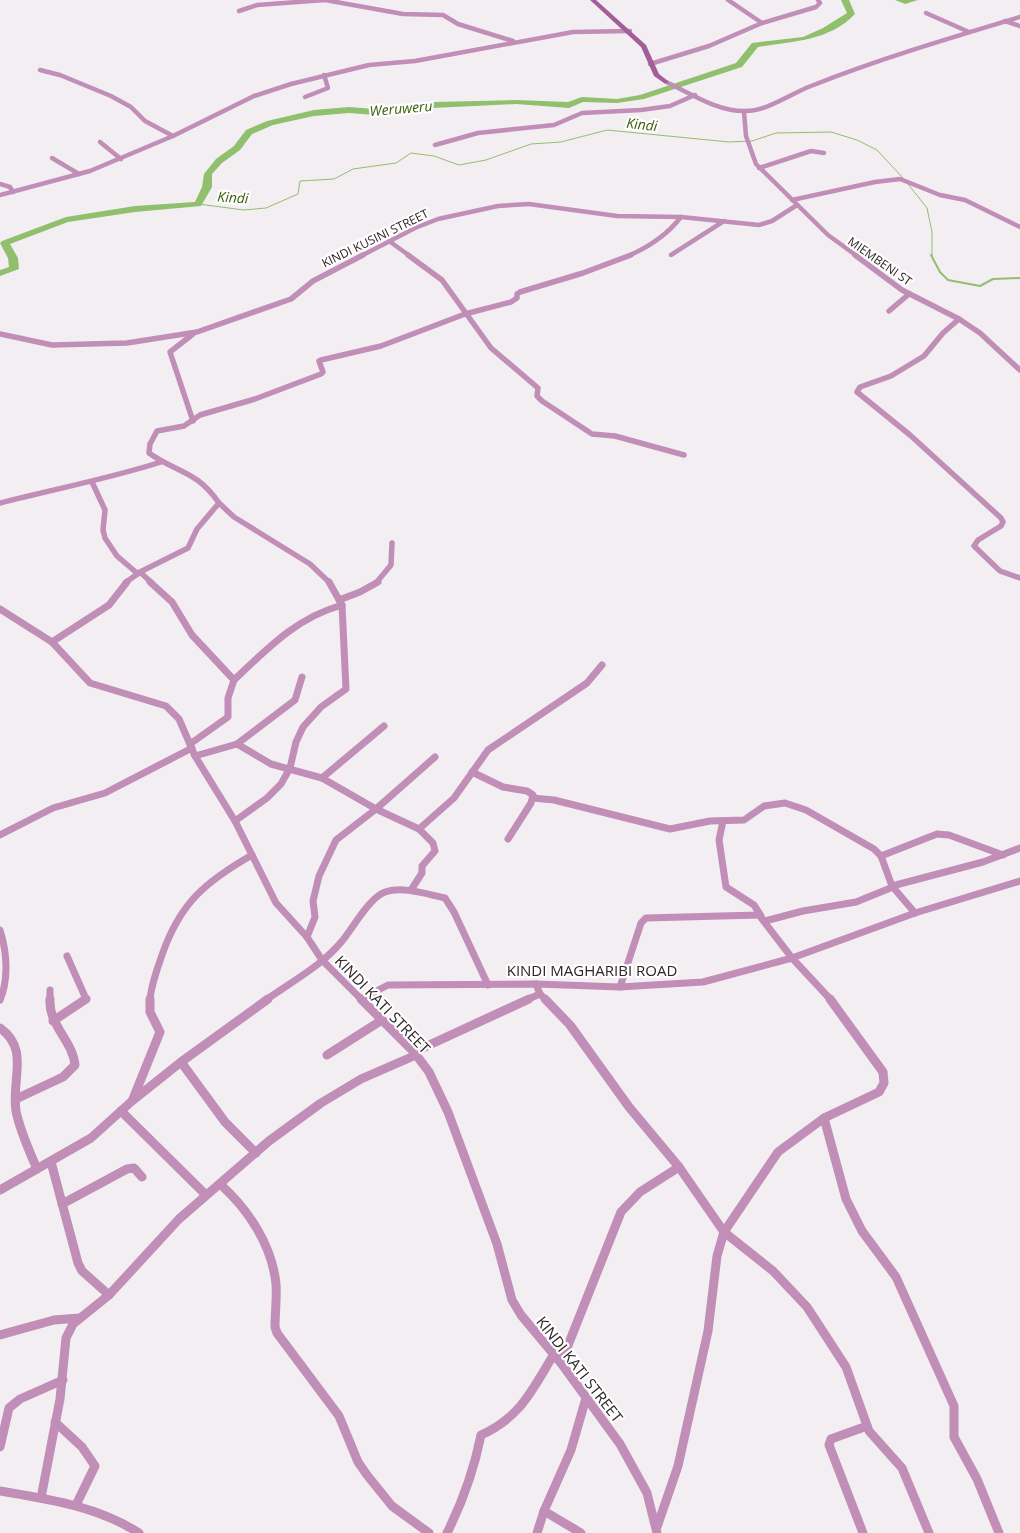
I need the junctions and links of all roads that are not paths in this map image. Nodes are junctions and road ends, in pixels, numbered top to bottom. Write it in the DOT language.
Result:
graph roads {
  1 [pos="593,0"];
  2 [pos="728,0"];
  3 [pos="818,0"];
  4 [pos="238,11"];
  5 [pos="926,12"];
  6 [pos="1020,17"];
  7 [pos="1005,21"];
  8 [pos="762,22"];
  9 [pos="1019,27"];
  10 [pos="630,31"];
  11 [pos="969,32"];
  12 [pos="516,42"];
  13 [pos="650,64"];
  14 [pos="40,70"];
  15 [pos="324,75"];
  16 [pos="666,82"];
  17 [pos="695,95"];
  18 [pos="305,97"];
  19 [pos="744,112"];
  20 [pos="173,136"];
  21 [pos="100,142"];
  22 [pos="435,144"];
  23 [pos="824,153"];
  24 [pos="52,158"];
  25 [pos="122,158"];
  26 [pos="759,168"];
  27 [pos="80,174"];
  28 [pos="0,184"];
  29 [pos="13,192"];
  30 [pos="0,195"];
  31 [pos="792,200"];
  32 [pos="797,204"];
  33 [pos="681,217"];
  34 [pos="724,221"];
  35 [pos="1020,227"];
  36 [pos="389,241"];
  37 [pos="671,255"];
  38 [pos="909,294"];
  39 [pos="889,311"];
  40 [pos="465,314"];
  41 [pos="959,319"];
  42 [pos="197,332"];
  43 [pos="0,334"];
  44 [pos="1020,370"];
  45 [pos="193,421"];
  46 [pos="684,455"];
  47 [pos="161,462"];
  48 [pos="92,482"];
  49 [pos="0,503"];
  50 [pos="219,504"];
  51 [pos="392,543"];
  52 [pos="139,573"];
  53 [pos="1020,578"];
  54 [pos="341,603"];
  55 [pos="0,609"];
  56 [pos="52,642"];
  57 [pos="602,665"];
  58 [pos="302,677"];
  59 [pos="234,680"];
  60 [pos="384,726"];
  61 [pos="237,744"];
  62 [pos="192,749"];
  63 [pos="434,757"];
  64 [pos="290,768"];
  65 [pos="472,772"];
  66 [pos="322,778"];
  67 [pos="533,798"];
  68 [pos="376,809"];
  69 [pos="235,821"];
  70 [pos="723,821"];
  71 [pos="419,829"];
  72 [pos="0,835"];
  73 [pos="508,839"];
  74 [pos="1020,848"];
  75 [pos="252,854"];
  76 [pos="1004,854"];
  77 [pos="881,856"];
  78 [pos="1020,881"];
  79 [pos="893,887"];
  80 [pos="411,890"];
  81 [pos="915,913"];
  82 [pos="763,918"];
  83 [pos="0,930"];
  84 [pos="307,937"];
  85 [pos="67,956"];
  86 [pos="792,958"];
  87 [pos="322,960"];
  88 [pos="536,984"];
  89 [pos="488,985"];
  90 [pos="620,986"];
  91 [pos="50,990"];
  92 [pos="540,994"];
  93 [pos="361,999"];
  94 [pos="0,1000"];
  95 [pos="382,1020"];
  96 [pos="53,1022"];
  97 [pos="0,1028"];
  98 [pos="415,1053"];
  99 [pos="327,1055"];
  100 [pos="180,1062"];
  101 [pos="16,1099"];
  102 [pos="132,1100"];
  103 [pos="121,1112"];
  104 [pos="824,1118"];
  105 [pos="256,1153"];
  106 [pos="51,1162"];
  107 [pos="679,1167"];
  108 [pos="38,1169"];
  109 [pos="142,1177"];
  110 [pos="220,1184"];
  111 [pos="0,1190"];
  112 [pos="206,1195"];
  113 [pos="62,1204"];
  114 [pos="724,1232"];
  115 [pos="109,1295"];
  116 [pos="80,1318"];
  117 [pos="0,1335"];
  118 [pos="554,1354"];
  119 [pos="562,1363"];
  120 [pos="62,1380"];
  121 [pos="586,1398"];
  122 [pos="55,1422"];
  123 [pos="867,1426"];
  124 [pos="0,1447"];
  125 [pos="0,1491"];
  126 [pos="41,1498"];
  127 [pos="76,1505"];
  128 [pos="544,1510"];
  129 [pos="657,1530"];
  130 [pos="139,1533"];
  131 [pos="428,1533"];
  132 [pos="447,1533"];
  133 [pos="536,1533"];
  134 [pos="582,1533"];
  135 [pos="863,1533"];
  136 [pos="929,1533"];
  137 [pos="999,1533"];
  1 -- 10 [label="street"];
  2 -- 8 [label="street"];
  3 -- 8 [label="street"];
  4 -- 12 [label="street"];
  5 -- 11 [label="street"];
  6 -- 7 [label="street"];
  7 -- 9 [label="street"];
  7 -- 11 [label="street"];
  8 -- 13 [label="street"];
  10 -- 12 [label="street"];
  10 -- 13 [label="street"];
  11 -- 19 [label="street"];
  12 -- 15 [label="street"];
  13 -- 16 [label="street"];
  14 -- 20 [label="street"];
  15 -- 18 [label="street"];
  15 -- 20 [label="street"];
  16 -- 17 [label="street"];
  17 -- 19 [label="street"];
  17 -- 22 [label="street"];
  19 -- 26 [label="street, MIEMBENI ST"];
  20 -- 25 [label="street"];
  21 -- 25 [label="street"];
  23 -- 26 [label="street"];
  24 -- 27 [label="street"];
  25 -- 27 [label="street"];
  26 -- 31 [label="street, MIEMBENI ST"];
  27 -- 29 [label="street"];
  28 -- 29 [label="street"];
  29 -- 30 [label="street"];
  31 -- 32 [label="street, MIEMBENI ST"];
  31 -- 35 [label="street"];
  32 -- 34 [label="street, KINDI KUSINI STREET"];
  32 -- 38 [label="street, MIEMBENI ST"];
  33 -- 34 [label="street, KINDI KUSINI STREET"];
  33 -- 36 [label="street, KINDI KUSINI STREET"];
  33 -- 40 [label="street"];
  34 -- 37 [label="street"];
  36 -- 40 [label="street"];
  36 -- 42 [label="street, KINDI KUSINI STREET"];
  38 -- 39 [label="street"];
  38 -- 41 [label="street, MIEMBENI ST"];
  40 -- 45 [label="street"];
  40 -- 46 [label="street"];
  41 -- 44 [label="street, MIEMBENI ST"];
  41 -- 53 [label="street"];
  42 -- 43 [label="street, KINDI KUSINI STREET"];
  42 -- 45 [label="street"];
  45 -- 47 [label="street"];
  47 -- 48 [label="street"];
  47 -- 50 [label="street"];
  48 -- 49 [label="street"];
  48 -- 52 [label="street"];
  50 -- 52 [label="street"];
  50 -- 54 [label="street"];
  51 -- 54 [label="street"];
  52 -- 56 [label="street"];
  52 -- 59 [label="street"];
  54 -- 59 [label="street"];
  54 -- 64 [label="street"];
  55 -- 56 [label="street, KINDI KATI STREET"];
  56 -- 62 [label="street, KINDI KATI STREET"];
  57 -- 65 [label="street"];
  58 -- 61 [label="street"];
  59 -- 62 [label="street"];
  60 -- 66 [label="street"];
  61 -- 62 [label="street"];
  61 -- 64 [label="street"];
  62 -- 69 [label="street, KINDI KATI STREET"];
  62 -- 72 [label="street"];
  63 -- 68 [label="street"];
  64 -- 66 [label="street"];
  64 -- 69 [label="street"];
  65 -- 67 [label="street"];
  65 -- 71 [label="street"];
  66 -- 68 [label="street"];
  67 -- 70 [label="street"];
  67 -- 73 [label="street"];
  68 -- 71 [label="street"];
  68 -- 84 [label="street"];
  69 -- 75 [label="street, KINDI KATI STREET"];
  70 -- 77 [label="street"];
  70 -- 82 [label="street"];
  71 -- 80 [label="street"];
  74 -- 76 [label="street"];
  75 -- 84 [label="street, KINDI KATI STREET"];
  75 -- 102 [label="street"];
  76 -- 77 [label="street"];
  76 -- 79 [label="street"];
  77 -- 79 [label="street"];
  78 -- 81 [label="street, KINDI MAGHARIBI ROAD"];
  79 -- 81 [label="street"];
  79 -- 82 [label="street"];
  80 -- 87 [label="street"];
  80 -- 89 [label="street"];
  81 -- 86 [label="street, KINDI MAGHARIBI ROAD"];
  82 -- 86 [label="street"];
  82 -- 90 [label="street"];
  83 -- 94 [label="street"];
  84 -- 87 [label="street, KINDI KATI STREET"];
  85 -- 96 [label="street"];
  86 -- 90 [label="street, KINDI MAGHARIBI ROAD"];
  86 -- 104 [label="street"];
  87 -- 93 [label="street, KINDI KATI STREET"];
  87 -- 100 [label="street"];
  88 -- 89 [label="street, KINDI MAGHARIBI ROAD"];
  88 -- 90 [label="street, KINDI MAGHARIBI ROAD"];
  88 -- 92 [label="street"];
  89 -- 93 [label="street, KINDI MAGHARIBI ROAD"];
  91 -- 96 [label="street"];
  92 -- 98 [label="street"];
  92 -- 107 [label="street"];
  93 -- 95 [label="street, KINDI KATI STREET"];
  95 -- 98 [label="street, KINDI KATI STREET"];
  95 -- 99 [label="street"];
  96 -- 101 [label="street"];
  97 -- 101 [label="street"];
  98 -- 105 [label="street"];
  98 -- 118 [label="street, KINDI KATI STREET"];
  100 -- 102 [label="street"];
  100 -- 105 [label="street"];
  101 -- 108 [label="street"];
  102 -- 103 [label="street"];
  103 -- 106 [label="street"];
  103 -- 112 [label="street"];
  104 -- 114 [label="street"];
  104 -- 137 [label="street"];
  105 -- 110 [label="street"];
  106 -- 108 [label="street"];
  106 -- 113 [label="street"];
  107 -- 114 [label="street"];
  107 -- 119 [label="street"];
  108 -- 111 [label="street"];
  109 -- 113 [label="street"];
  110 -- 112 [label="street"];
  110 -- 131 [label="street"];
  112 -- 115 [label="street"];
  113 -- 115 [label="street"];
  114 -- 123 [label="street"];
  114 -- 129 [label="street"];
  115 -- 116 [label="street"];
  116 -- 117 [label="street"];
  116 -- 120 [label="street"];
  118 -- 119 [label="street, KINDI KATI STREET"];
  118 -- 132 [label="street"];
  119 -- 121 [label="street, KINDI KATI STREET"];
  120 -- 122 [label="street"];
  120 -- 124 [label="street"];
  121 -- 128 [label="street"];
  121 -- 129 [label="street, KINDI KATI STREET"];
  122 -- 126 [label="street"];
  122 -- 127 [label="street"];
  123 -- 135 [label="street"];
  123 -- 136 [label="street"];
  125 -- 126 [label="street"];
  126 -- 127 [label="street"];
  127 -- 130 [label="street"];
  128 -- 133 [label="street"];
  128 -- 134 [label="street"];
}
